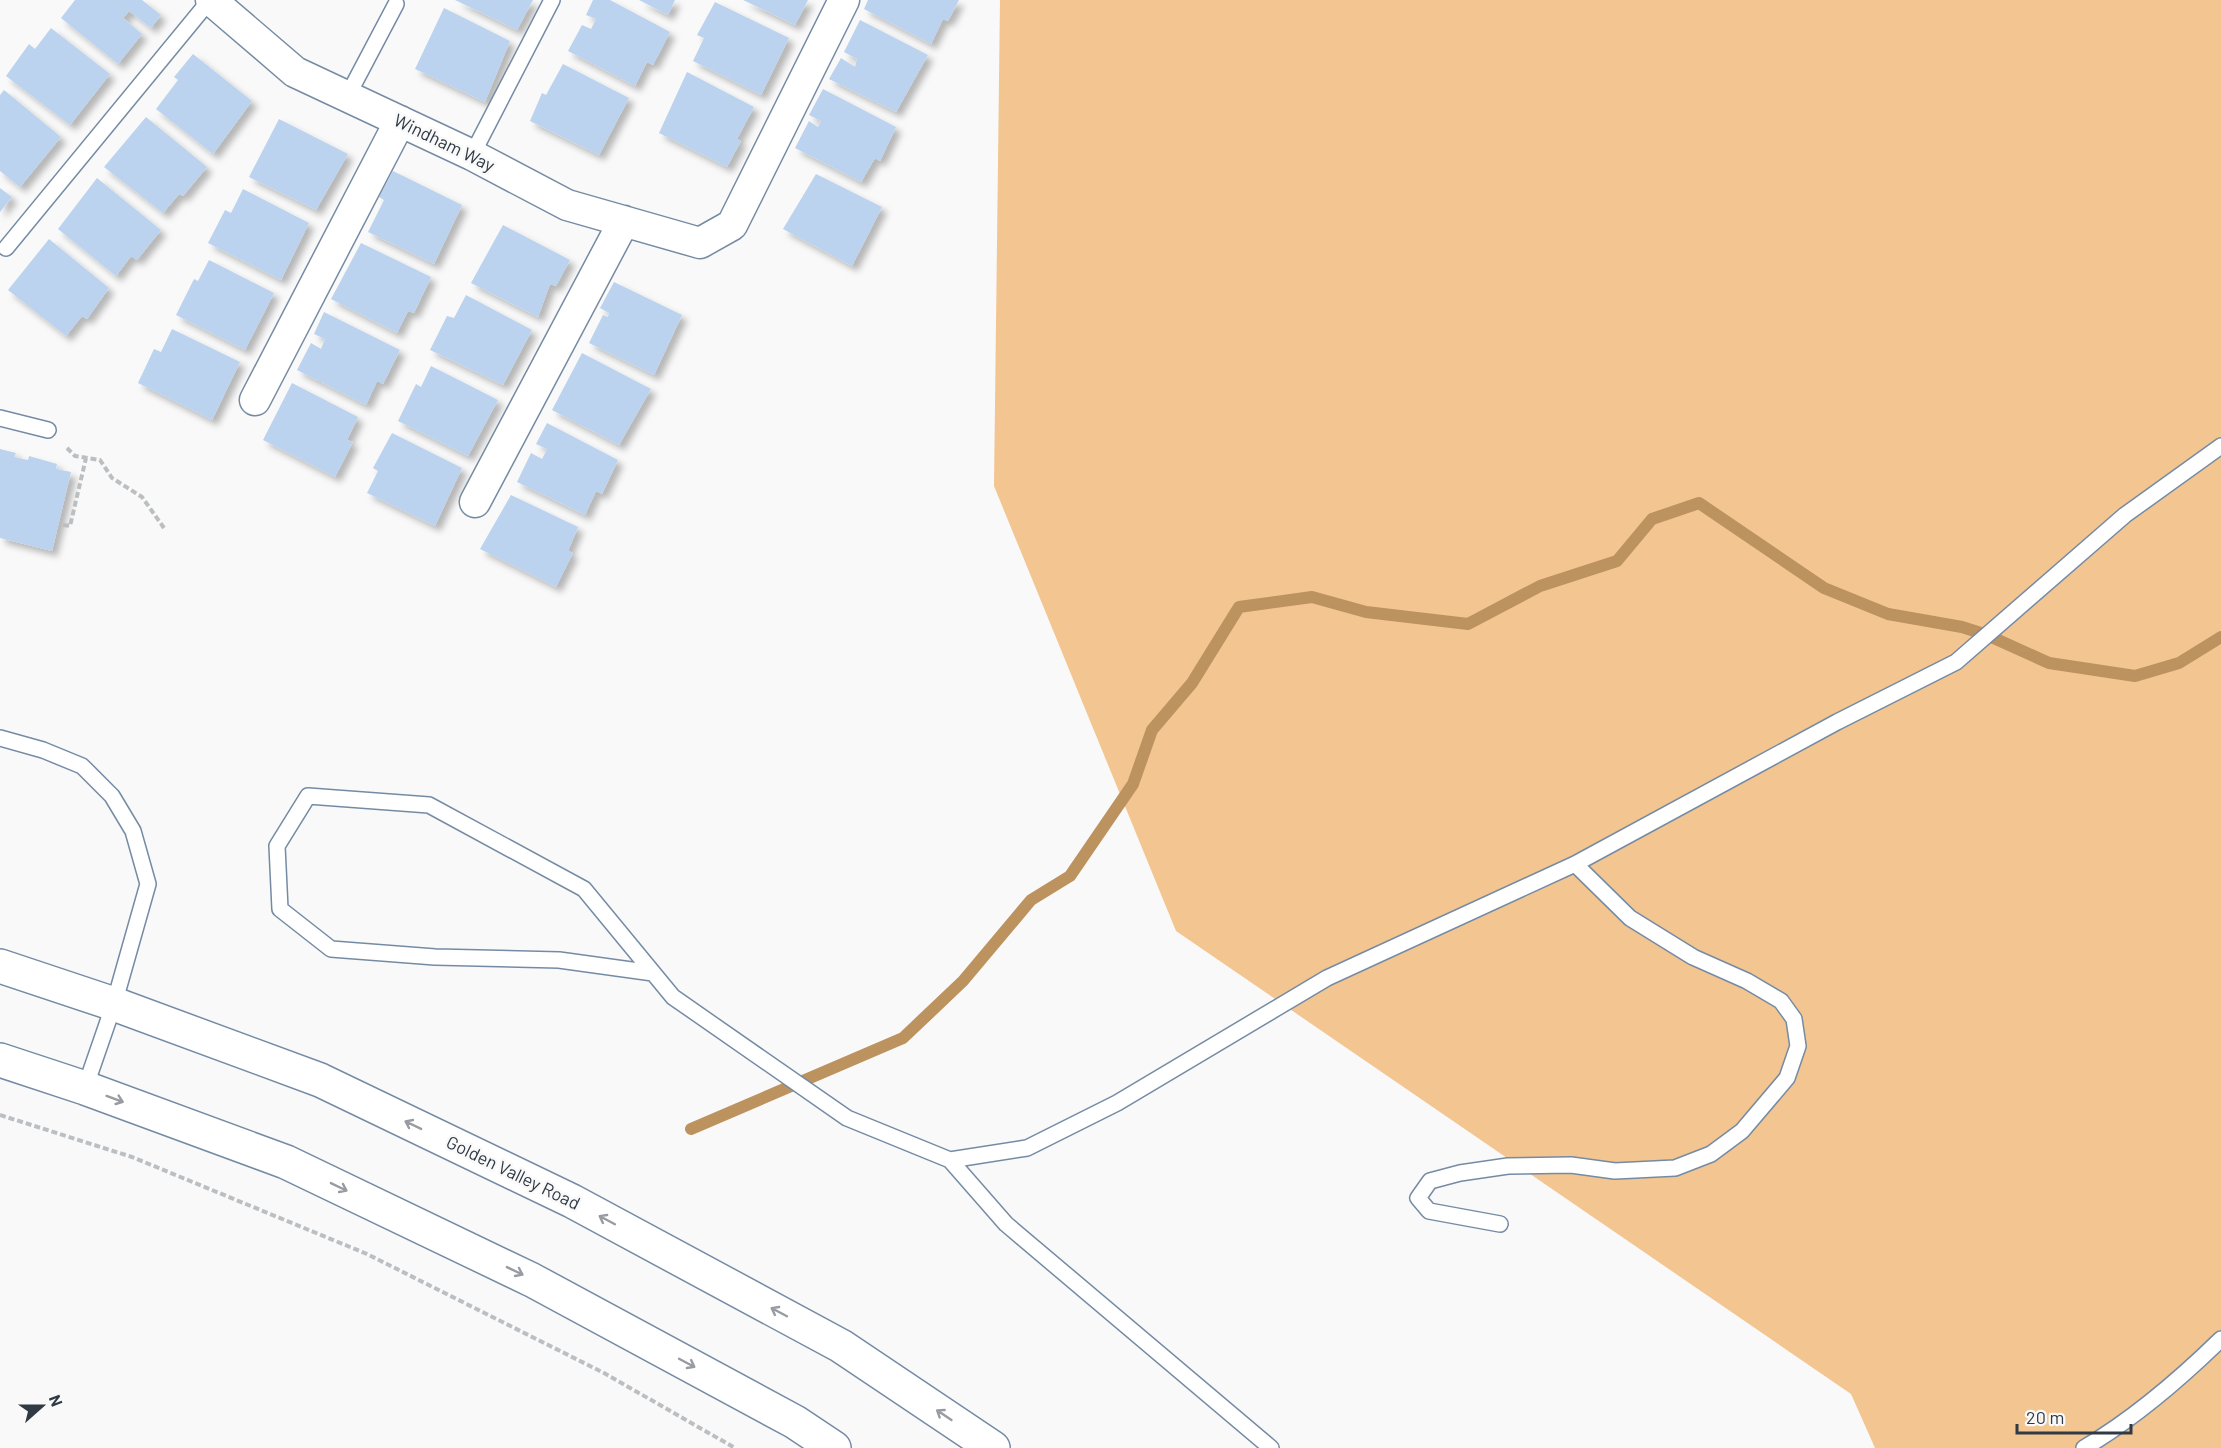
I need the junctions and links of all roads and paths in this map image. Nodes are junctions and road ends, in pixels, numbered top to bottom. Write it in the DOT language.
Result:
graph roads {
  1 [pos="210,0"];
  2 [pos="552,0"];
  3 [pos="844,0"];
  4 [pos="396,4"];
  5 [pos="347,97"];
  6 [pos="400,122"];
  7 [pos="472,155"];
  8 [pos="624,221"];
  9 [pos="6,248"];
  10 [pos="255,399"];
  11 [pos="0,418"];
  12 [pos="48,430"];
  13 [pos="2221,446"];
  14 [pos="75,456"];
  15 [pos="86,458"];
  16 [pos="475,502"];
  17 [pos="63,525"];
  18 [pos="164,528"];
  19 [pos="0,738"];
  20 [pos="1575,864"];
  21 [pos="1,970"];
  22 [pos="653,973"];
  23 [pos="114,1004"];
  24 [pos="0,1060"];
  25 [pos="85,1088"];
  26 [pos="0,1115"];
  27 [pos="950,1160"];
  28 [pos="1500,1224"];
  29 [pos="2221,1340"];
  30 [pos="735,1448"];
  31 [pos="834,1448"];
  32 [pos="993,1448"];
  33 [pos="1271,1448"];
  34 [pos="2084,1448"];
  1 -- 5 [label="street, Windham Way"];
  1 -- 9 [label="lane"];
  2 -- 7 [label="lane"];
  3 -- 8 [label="street, Windham Way"];
  4 -- 5 [label="lane"];
  5 -- 6 [label="street, Windham Way"];
  6 -- 7 [label="street, Windham Way"];
  6 -- 10 [label="street"];
  7 -- 8 [label="street, Windham Way"];
  8 -- 16 [label="street"];
  11 -- 12 [label="lane"];
  13 -- 20 [label="lane"];
  14 -- 15 [label="path"];
  15 -- 17 [label="path"];
  15 -- 18 [label="path"];
  19 -- 23 [label="lane"];
  20 -- 27 [label="lane"];
  20 -- 28 [label="lane"];
  21 -- 23 [label="main road, Golden Valley Road"];
  22 -- 22 [label="lane"];
  22 -- 27 [label="lane"];
  23 -- 25 [label="lane"];
  32 -- 23 [label="main road, Golden Valley Road, one-way"];
  24 -- 25 [label="main road"];
  25 -- 31 [label="main road, one-way"];
  26 -- 30 [label="path"];
  27 -- 33 [label="lane"];
  29 -- 34 [label="lane"];
}
